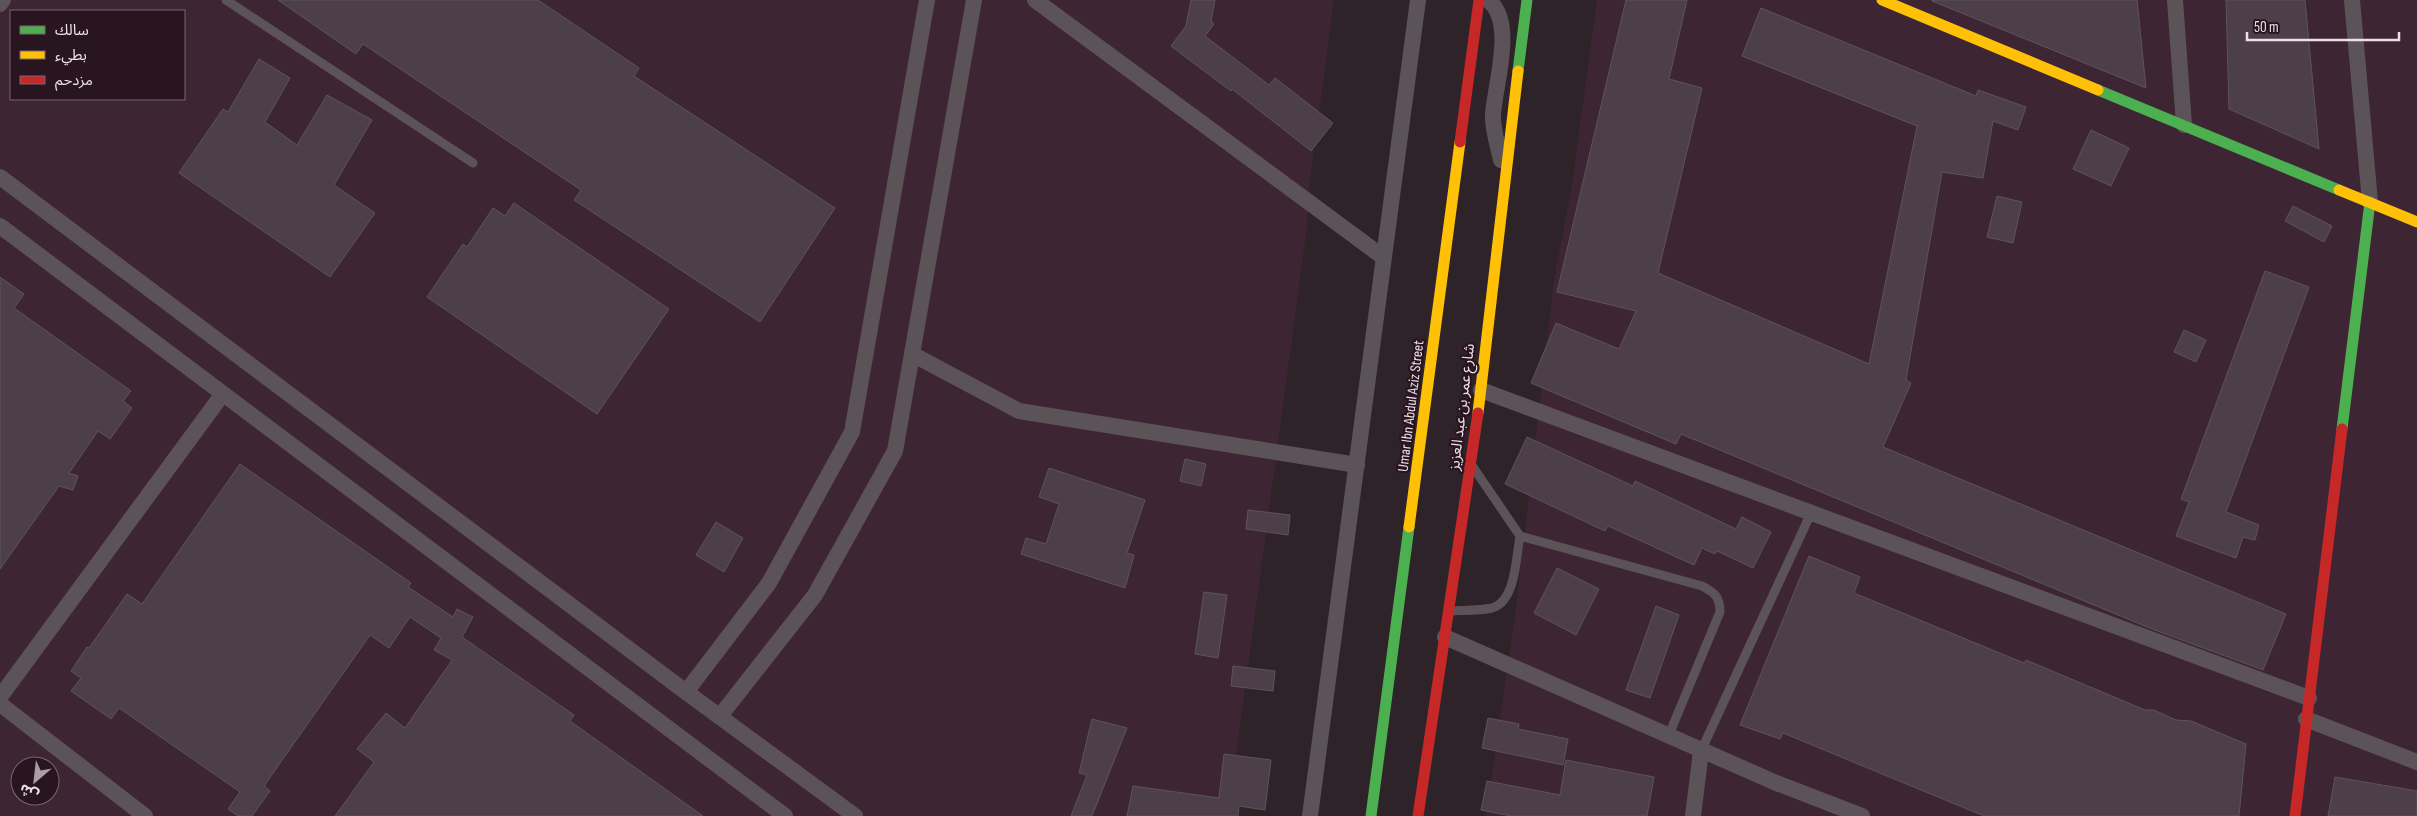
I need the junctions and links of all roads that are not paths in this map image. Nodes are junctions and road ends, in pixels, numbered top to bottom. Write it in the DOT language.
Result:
graph roads {
  1 [pos="3,0"];
  2 [pos="226,0"];
  3 [pos="927,0"];
  4 [pos="974,0"];
  5 [pos="1035,0"];
  6 [pos="1418,0"];
  7 [pos="1479,0"];
  8 [pos="1488,0"];
  9 [pos="1527,0"];
  10 [pos="1882,0"];
  11 [pos="2175,0"];
  12 [pos="2352,0"];
  13 [pos="0,4"];
  14 [pos="2184,125"];
  15 [pos="473,162"];
  16 [pos="1504,174"];
  17 [pos="0,177"];
  18 [pos="2370,202"];
  19 [pos="2417,222"];
  20 [pos="0,226"];
  21 [pos="1383,257"];
  22 [pos="912,354"];
  23 [pos="1481,390"];
  24 [pos="222,395"];
  25 [pos="1470,463"];
  26 [pos="1357,465"];
  27 [pos="1811,513"];
  28 [pos="1520,536"];
  29 [pos="1448,611"];
  30 [pos="1445,637"];
  31 [pos="686,692"];
  32 [pos="0,697"];
  33 [pos="2309,698"];
  34 [pos="0,704"];
  35 [pos="720,716"];
  36 [pos="2306,719"];
  37 [pos="1668,737"];
  38 [pos="1701,751"];
  39 [pos="2417,762"];
  40 [pos="145,816"];
  41 [pos="785,816"];
  42 [pos="855,816"];
  43 [pos="1310,816"];
  44 [pos="1371,816"];
  45 [pos="1418,816"];
  46 [pos="1693,816"];
  47 [pos="1862,816"];
  48 [pos="2295,816"];
  1 -- 13 [label="street"];
  2 -- 15 [label="lane"];
  3 -- 31 [label="street"];
  4 -- 22 [label="street"];
  5 -- 21 [label="street"];
  6 -- 21 [label="street"];
  7 -- 44 [label="main road, Umar Ibn Abdul Aziz Street"];
  8 -- 16 [label="street"];
  9 -- 16 [label="main road, شارع عمر بن عبد العزيز"];
  10 -- 14 [label="main road"];
  11 -- 14 [label="street"];
  12 -- 18 [label="street"];
  14 -- 18 [label="main road"];
  16 -- 23 [label="main road, شارع عمر بن عبد العزيز"];
  17 -- 31 [label="street"];
  18 -- 19 [label="main road"];
  18 -- 33 [label="main road"];
  20 -- 24 [label="street"];
  21 -- 26 [label="street"];
  22 -- 26 [label="street"];
  22 -- 35 [label="street"];
  23 -- 25 [label="main road, شارع عمر بن عبد العزيز"];
  23 -- 27 [label="street"];
  24 -- 32 [label="street"];
  24 -- 41 [label="street"];
  25 -- 28 [label="lane"];
  25 -- 29 [label="main road, شارع عمر بن عبد العزيز"];
  26 -- 43 [label="street"];
  27 -- 33 [label="street"];
  27 -- 38 [label="lane"];
  28 -- 29 [label="lane"];
  28 -- 37 [label="lane"];
  29 -- 30 [label="main road, شارع عمر بن عبد العزيز"];
  30 -- 37 [label="street"];
  30 -- 45 [label="main road, شارع عمر بن عبد العزيز"];
  31 -- 35 [label="street"];
  33 -- 36 [label="main road"];
  34 -- 40 [label="street"];
  35 -- 42 [label="street"];
  36 -- 39 [label="street"];
  36 -- 48 [label="main road"];
  37 -- 38 [label="street"];
  38 -- 46 [label="street"];
  38 -- 47 [label="street"];
}
